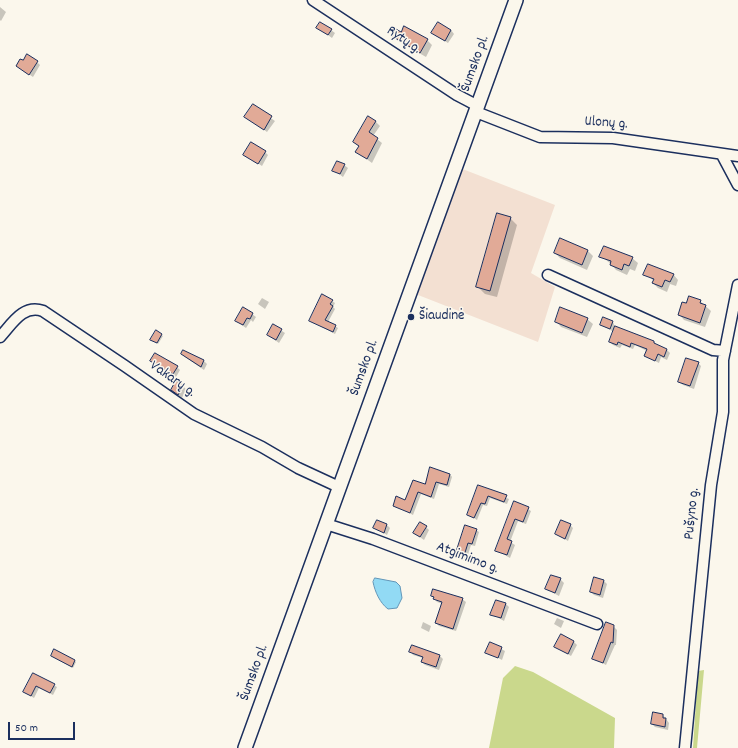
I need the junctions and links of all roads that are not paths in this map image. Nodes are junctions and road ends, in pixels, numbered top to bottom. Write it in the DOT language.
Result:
graph roads {
  1 [pos="313,0"];
  2 [pos="516,0"];
  3 [pos="477,109"];
  4 [pos="722,155"];
  5 [pos="738,156"];
  6 [pos="738,185"];
  7 [pos="548,275"];
  8 [pos="738,285"];
  9 [pos="0,337"];
  10 [pos="725,351"];
  11 [pos="339,488"];
  12 [pos="326,524"];
  13 [pos="597,624"];
  14 [pos="245,748"];
  15 [pos="685,748"];
  1 -- 3 [label="street, Rytų g."];
  2 -- 3 [label="main road, Šumsko pl."];
  3 -- 4 [label="street, Ulonų g."];
  3 -- 11 [label="main road, Šumsko pl."];
  4 -- 5 [label="street, Ulonų g."];
  4 -- 6 [label="street"];
  7 -- 10 [label="street"];
  8 -- 10 [label="street, Pušyno g."];
  9 -- 11 [label="street, Vakarų g."];
  10 -- 15 [label="street, Pušyno g."];
  11 -- 12 [label="main road, Šumsko pl."];
  12 -- 13 [label="street, Atgimimo g."];
  12 -- 14 [label="main road, Šumsko pl."];
}
